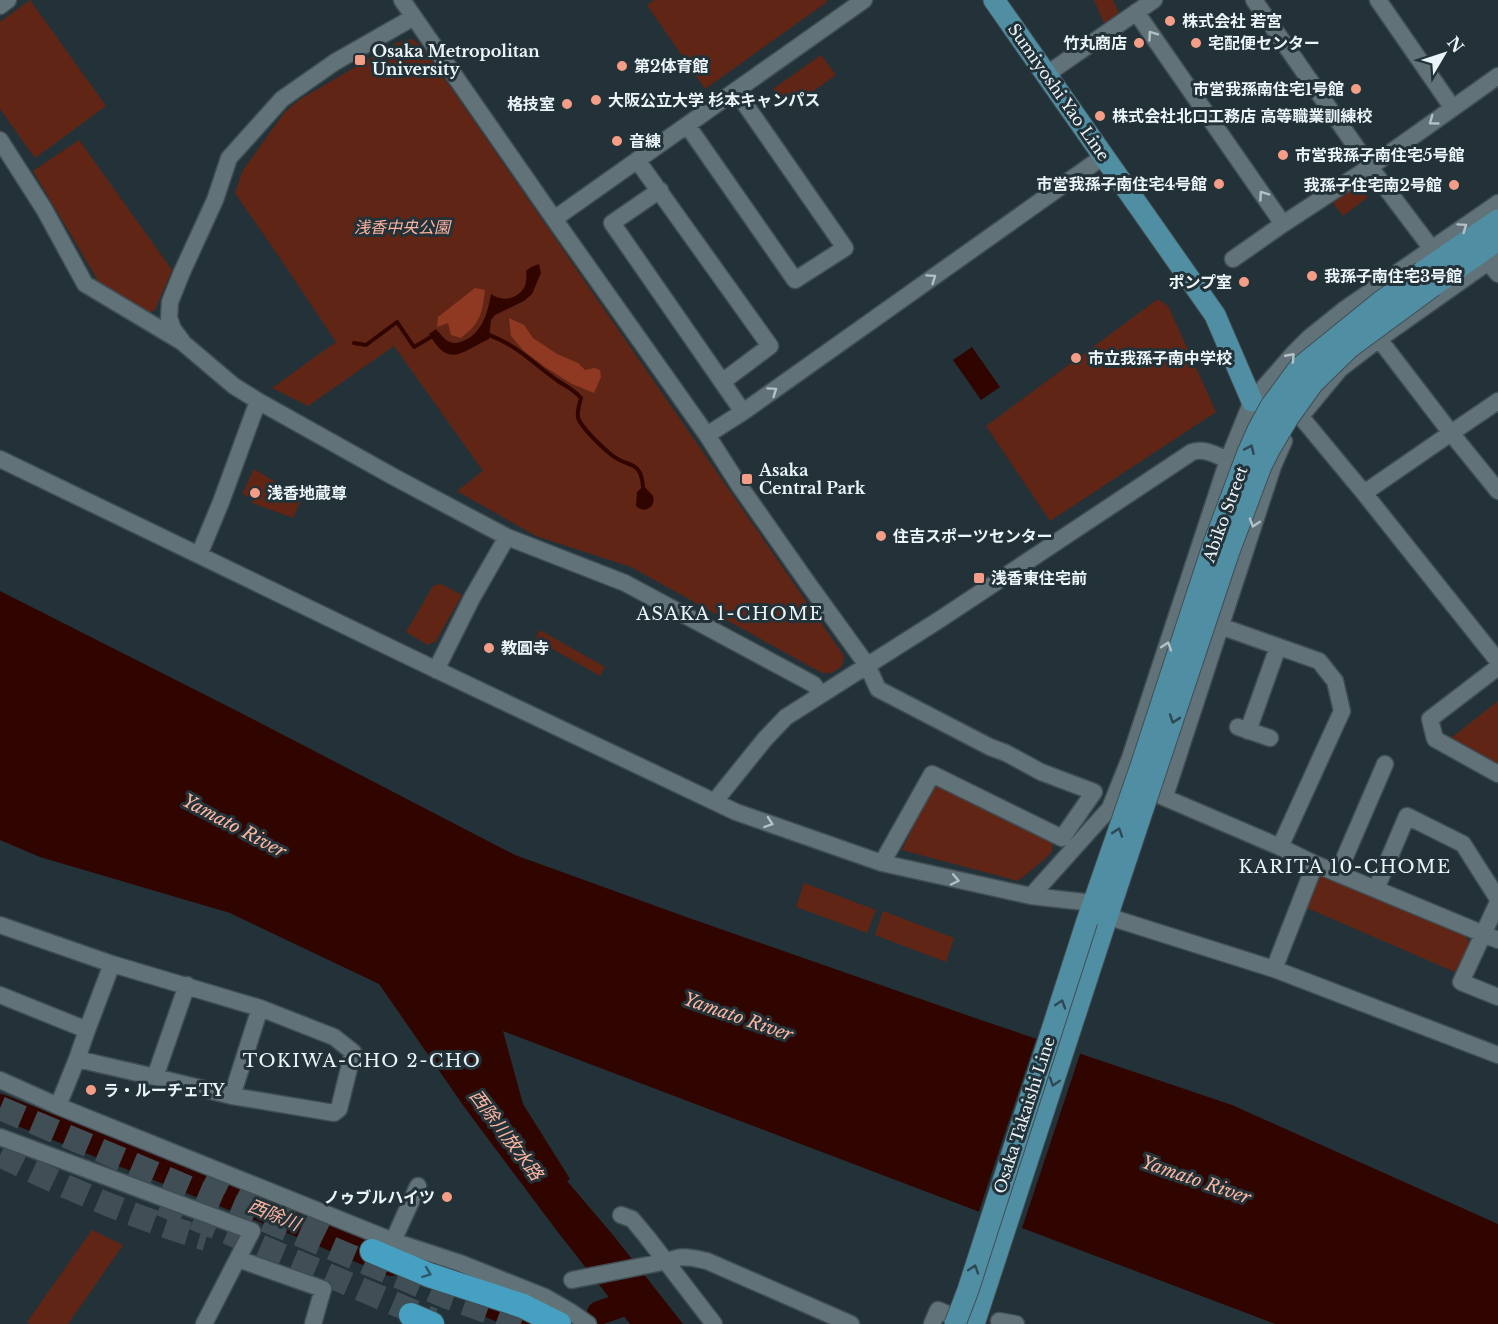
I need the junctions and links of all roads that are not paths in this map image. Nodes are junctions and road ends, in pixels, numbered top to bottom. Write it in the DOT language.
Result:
graph roads {
  1 [pos="8,0"];
  2 [pos="402,0"];
  3 [pos="864,0"];
  4 [pos="994,0"];
  5 [pos="1154,0"];
  6 [pos="1254,0"];
  7 [pos="1378,0"];
  8 [pos="0,6"];
  9 [pos="1136,12"];
  10 [pos="414,17"];
  11 [pos="1047,74"];
  12 [pos="1498,76"];
  13 [pos="736,91"];
  14 [pos="1452,107"];
  15 [pos="687,125"];
  16 [pos="0,140"];
  17 [pos="1104,156"];
  18 [pos="637,160"];
  19 [pos="1370,166"];
  20 [pos="660,190"];
  21 [pos="1498,203"];
  22 [pos="554,219"];
  23 [pos="1498,220"];
  24 [pos="1283,224"];
  25 [pos="1498,240"];
  26 [pos="1432,249"];
  27 [pos="1233,259"];
  28 [pos="1495,264"];
  29 [pos="1428,279"];
  30 [pos="1309,338"];
  31 [pos="1379,339"];
  32 [pos="182,342"];
  33 [pos="1340,369"];
  34 [pos="722,382"];
  35 [pos="258,401"];
  36 [pos="1252,401"];
  37 [pos="1498,401"];
  38 [pos="743,412"];
  39 [pos="1301,417"];
  40 [pos="1451,433"];
  41 [pos="707,435"];
  42 [pos="1278,454"];
  43 [pos="0,459"];
  44 [pos="1228,460"];
  45 [pos="1498,491"];
  46 [pos="1364,493"];
  47 [pos="507,537"];
  48 [pos="1201,540"];
  49 [pos="1245,552"];
  50 [pos="199,555"];
  51 [pos="1220,626"];
  52 [pos="1278,647"];
  53 [pos="1498,662"];
  54 [pos="867,665"];
  55 [pos="1498,667"];
  56 [pos="436,670"];
  57 [pos="821,694"];
  58 [pos="1270,738"];
  59 [pos="1378,772"];
  60 [pos="1498,774"];
  61 [pos="1122,781"];
  62 [pos="1164,796"];
  63 [pos="715,801"];
  64 [pos="1280,847"];
  65 [pos="882,863"];
  66 [pos="1315,864"];
  67 [pos="1338,873"];
  68 [pos="1376,889"];
  69 [pos="1031,896"];
  70 [pos="1498,901"];
  71 [pos="1101,908"];
  72 [pos="0,925"];
  73 [pos="1491,937"];
  74 [pos="112,964"];
  75 [pos="1274,969"];
  76 [pos="187,985"];
  77 [pos="0,995"];
  78 [pos="1498,998"];
  79 [pos="260,1008"];
  80 [pos="87,1030"];
  81 [pos="1498,1055"];
  82 [pos="77,1059"];
  83 [pos="154,1077"];
  84 [pos="0,1080"];
  85 [pos="232,1096"];
  86 [pos="58,1106"];
  87 [pos="0,1137"];
  88 [pos="418,1186"];
  89 [pos="621,1215"];
  90 [pos="383,1246"];
  91 [pos="238,1259"];
  92 [pos="663,1262"];
  93 [pos="572,1280"];
  94 [pos="999,1321"];
  95 [pos="204,1324"];
  96 [pos="313,1324"];
  97 [pos="559,1324"];
  98 [pos="588,1324"];
  99 [pos="714,1324"];
  100 [pos="851,1324"];
  101 [pos="933,1324"];
  102 [pos="955,1324"];
  103 [pos="974,1324"];
  104 [pos="1016,1324"];
  1 -- 8 [label="street"];
  2 -- 10 [label="street"];
  3 -- 13 [label="street"];
  4 -- 11 [label="main road, Sumiyoshi Yao Line"];
  5 -- 9 [label="street"];
  6 -- 19 [label="street"];
  7 -- 14 [label="street"];
  9 -- 11 [label="street"];
  24 -- 9 [label="street, one-way"];
  10 -- 22 [label="street"];
  10 -- 32 [label="street"];
  11 -- 17 [label="main road, Sumiyoshi Yao Line"];
  12 -- 14 [label="street"];
  13 -- 15 [label="street"];
  13 -- 15 [label="street"];
  14 -- 19 [label="street, one-way"];
  15 -- 18 [label="street"];
  16 -- 32 [label="street"];
  17 -- 36 [label="main road, Sumiyoshi Yao Line"];
  38 -- 17 [label="street, one-way"];
  18 -- 20 [label="street"];
  18 -- 22 [label="street"];
  19 -- 24 [label="street"];
  19 -- 26 [label="street"];
  20 -- 34 [label="street"];
  20 -- 34 [label="street"];
  26 -- 21 [label="street, one-way"];
  22 -- 41 [label="street"];
  23 -- 29 [label="main road, Abiko Street"];
  24 -- 27 [label="street"];
  25 -- 29 [label="main road, Abiko Street"];
  26 -- 30 [label="street"];
  28 -- 31 [label="street"];
  29 -- 71 [label="main road, Abiko Street, bridge"];
  30 -- 33 [label="street"];
  36 -- 30 [label="street, one-way"];
  31 -- 33 [label="street"];
  31 -- 40 [label="street"];
  32 -- 35 [label="street"];
  33 -- 39 [label="street"];
  34 -- 38 [label="street"];
  35 -- 47 [label="street"];
  35 -- 50 [label="street"];
  36 -- 42 [label="street"];
  36 -- 44 [label="street"];
  37 -- 40 [label="street"];
  38 -- 41 [label="street"];
  39 -- 42 [label="street"];
  39 -- 46 [label="street"];
  40 -- 45 [label="street"];
  40 -- 46 [label="street"];
  41 -- 54 [label="street"];
  42 -- 49 [label="street, one-way"];
  43 -- 50 [label="street"];
  44 -- 48 [label="street"];
  44 -- 54 [label="street"];
  46 -- 53 [label="street"];
  47 -- 56 [label="street"];
  47 -- 57 [label="street"];
  48 -- 49 [label="street"];
  61 -- 48 [label="street, one-way"];
  49 -- 51 [label="street"];
  50 -- 56 [label="street"];
  51 -- 52 [label="street"];
  51 -- 62 [label="street, one-way"];
  52 -- 58 [label="street"];
  52 -- 64 [label="street"];
  54 -- 57 [label="street"];
  54 -- 65 [label="street"];
  55 -- 60 [label="street"];
  56 -- 63 [label="street"];
  57 -- 63 [label="street"];
  59 -- 67 [label="street"];
  61 -- 62 [label="street"];
  61 -- 69 [label="street"];
  62 -- 64 [label="street"];
  63 -- 65 [label="street, one-way"];
  64 -- 66 [label="street"];
  65 -- 69 [label="street, one-way"];
  66 -- 67 [label="street"];
  66 -- 75 [label="street"];
  67 -- 68 [label="street"];
  68 -- 70 [label="street"];
  68 -- 73 [label="street"];
  69 -- 71 [label="street"];
  70 -- 73 [label="street"];
  71 -- 75 [label="street"];
  102 -- 71 [label="main road, Osaka Takaishi Line, one-way, bridge"];
  71 -- 103 [label="main road, Osaka Takaishi Line, one-way"];
  72 -- 74 [label="street"];
  73 -- 78 [label="street"];
  74 -- 76 [label="street"];
  74 -- 80 [label="street"];
  75 -- 81 [label="street"];
  76 -- 79 [label="street"];
  76 -- 83 [label="street"];
  77 -- 80 [label="street"];
  79 -- 85 [label="street"];
  79 -- 85 [label="street"];
  80 -- 82 [label="street"];
  82 -- 83 [label="street"];
  82 -- 86 [label="street"];
  83 -- 85 [label="street"];
  84 -- 86 [label="street"];
  86 -- 90 [label="street"];
  87 -- 91 [label="street"];
  88 -- 90 [label="street"];
  89 -- 92 [label="street"];
  90 -- 97 [label="highway, one-way"];
  90 -- 98 [label="street"];
  91 -- 95 [label="street"];
  91 -- 96 [label="street"];
  92 -- 93 [label="street"];
  92 -- 99 [label="street"];
  92 -- 100 [label="street"];
  94 -- 104 [label="street"];
  101 -- 103 [label="street"];
}
